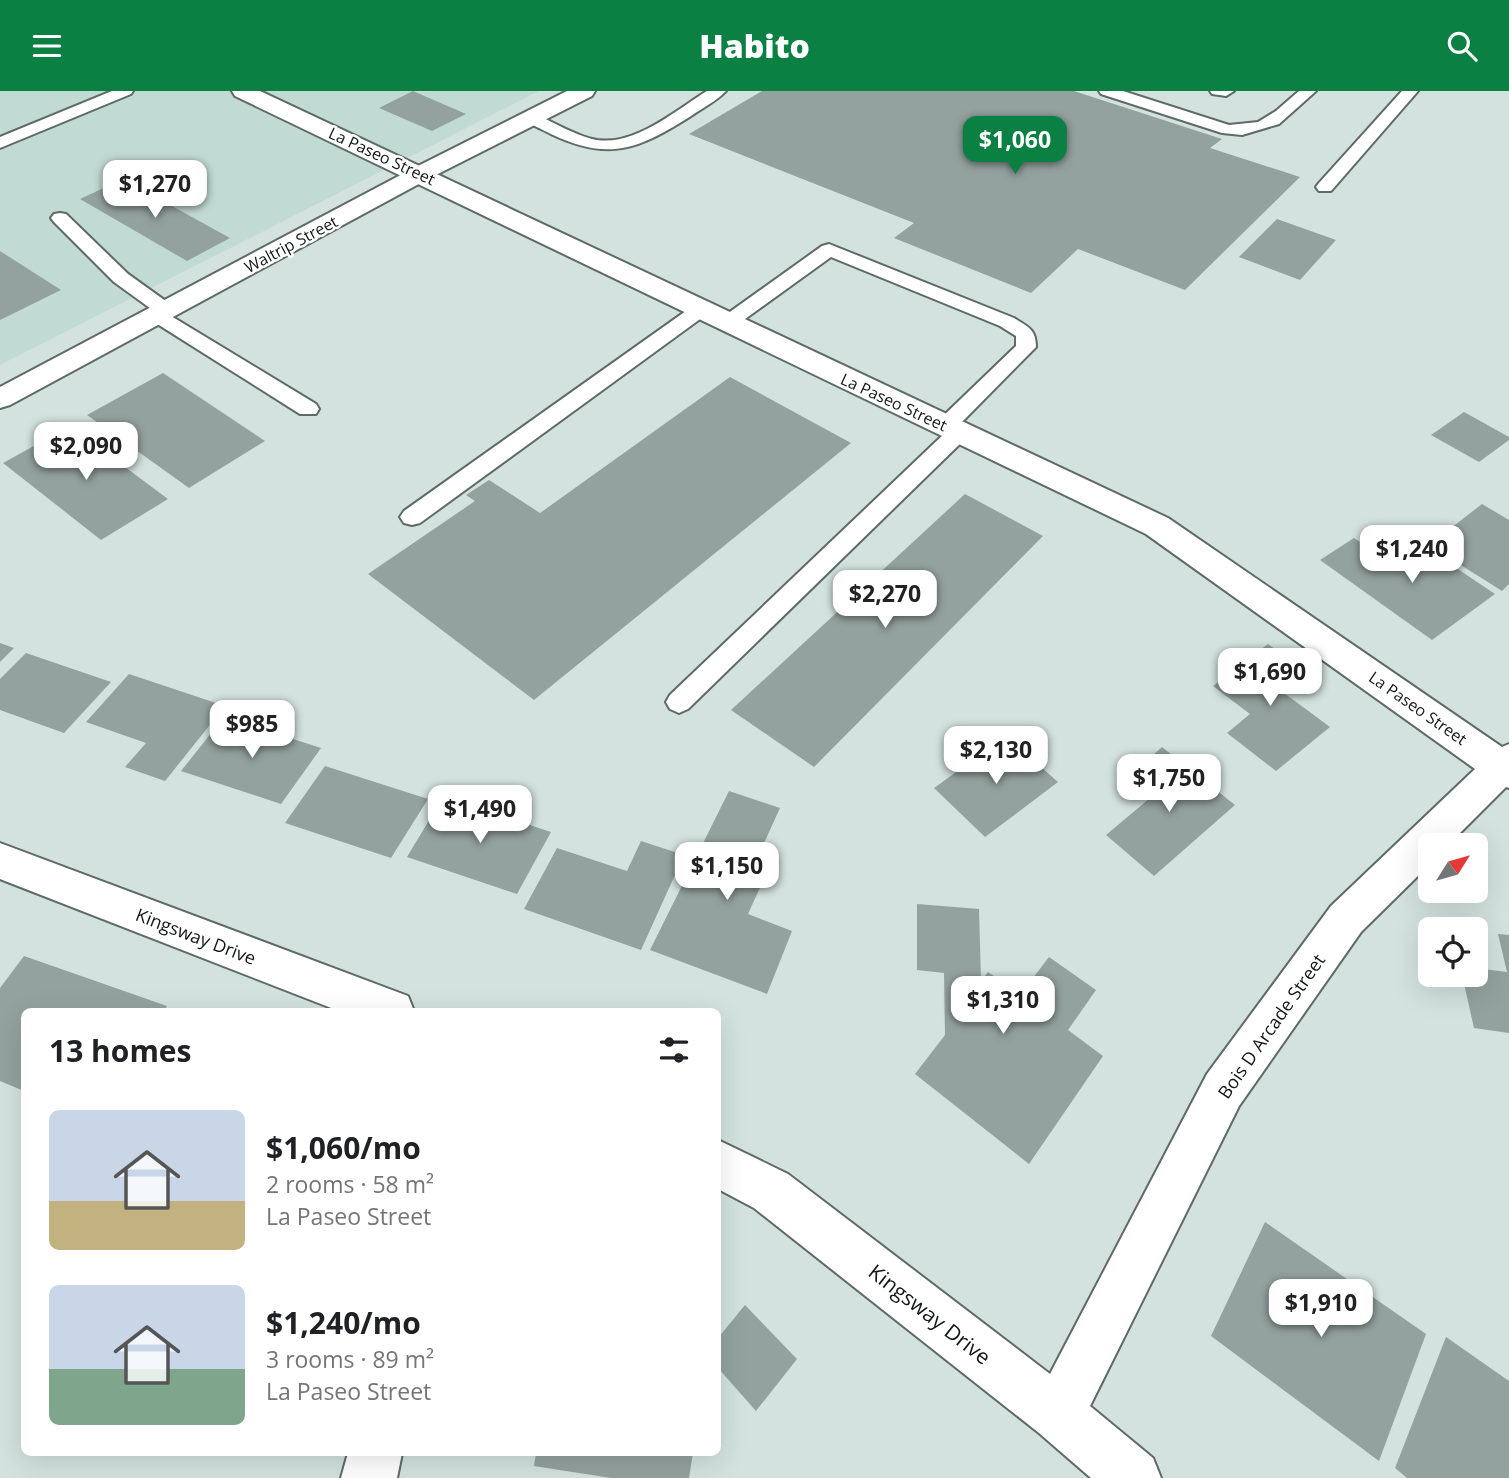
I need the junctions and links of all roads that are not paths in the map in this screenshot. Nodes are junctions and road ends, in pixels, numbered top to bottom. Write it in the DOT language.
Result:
graph roads {
  1 [pos="125,91"];
  2 [pos="243,91"];
  3 [pos="584,91"];
  4 [pos="719,91"];
  5 [pos="1107,91"];
  6 [pos="1217,91"];
  7 [pos="1226,91"];
  8 [pos="1308,91"];
  9 [pos="1410,91"];
  10 [pos="531,118"];
  11 [pos="0,143"];
  12 [pos="421,174"];
  13 [pos="1325,187"];
  14 [pos="60,218"];
  15 [pos="701,310"];
  16 [pos="163,313"];
  17 [pos="727,323"];
  18 [pos="0,399"];
  19 [pos="308,409"];
  20 [pos="952,429"];
  21 [pos="412,517"];
  22 [pos="679,702"];
  23 [pos="1507,766"];
  24 [pos="0,861"];
  25 [pos="383,1008"];
  26 [pos="721,1166"];
  27 [pos="1058,1414"];
  28 [pos="374,1456"];
  29 [pos="369,1478"];
  30 [pos="1133,1478"];
  1 -- 11 [label="lane"];
  2 -- 12 [label="street, La Paseo Street"];
  3 -- 10 [label="street, Waltrip Street"];
  4 -- 10 [label="lane"];
  5 -- 8 [label="lane"];
  6 -- 7 [label="lane"];
  9 -- 13 [label="lane"];
  10 -- 12 [label="street, Waltrip Street"];
  12 -- 15 [label="street, La Paseo Street"];
  12 -- 16 [label="street, Waltrip Street"];
  14 -- 16 [label="lane"];
  15 -- 17 [label="street, La Paseo Street"];
  15 -- 21 [label="lane"];
  16 -- 18 [label="street, Waltrip Street"];
  16 -- 19 [label="lane"];
  17 -- 20 [label="street, La Paseo Street"];
  17 -- 20 [label="lane"];
  20 -- 22 [label="lane"];
  20 -- 23 [label="street, La Paseo Street"];
  23 -- 27 [label="street, Bois D Arcade Street"];
  24 -- 25 [label="street, Kingsway Drive"];
  26 -- 27 [label="street, Kingsway Drive"];
  27 -- 30 [label="street, Kingsway Drive"];
  28 -- 29 [label="street"];
}
